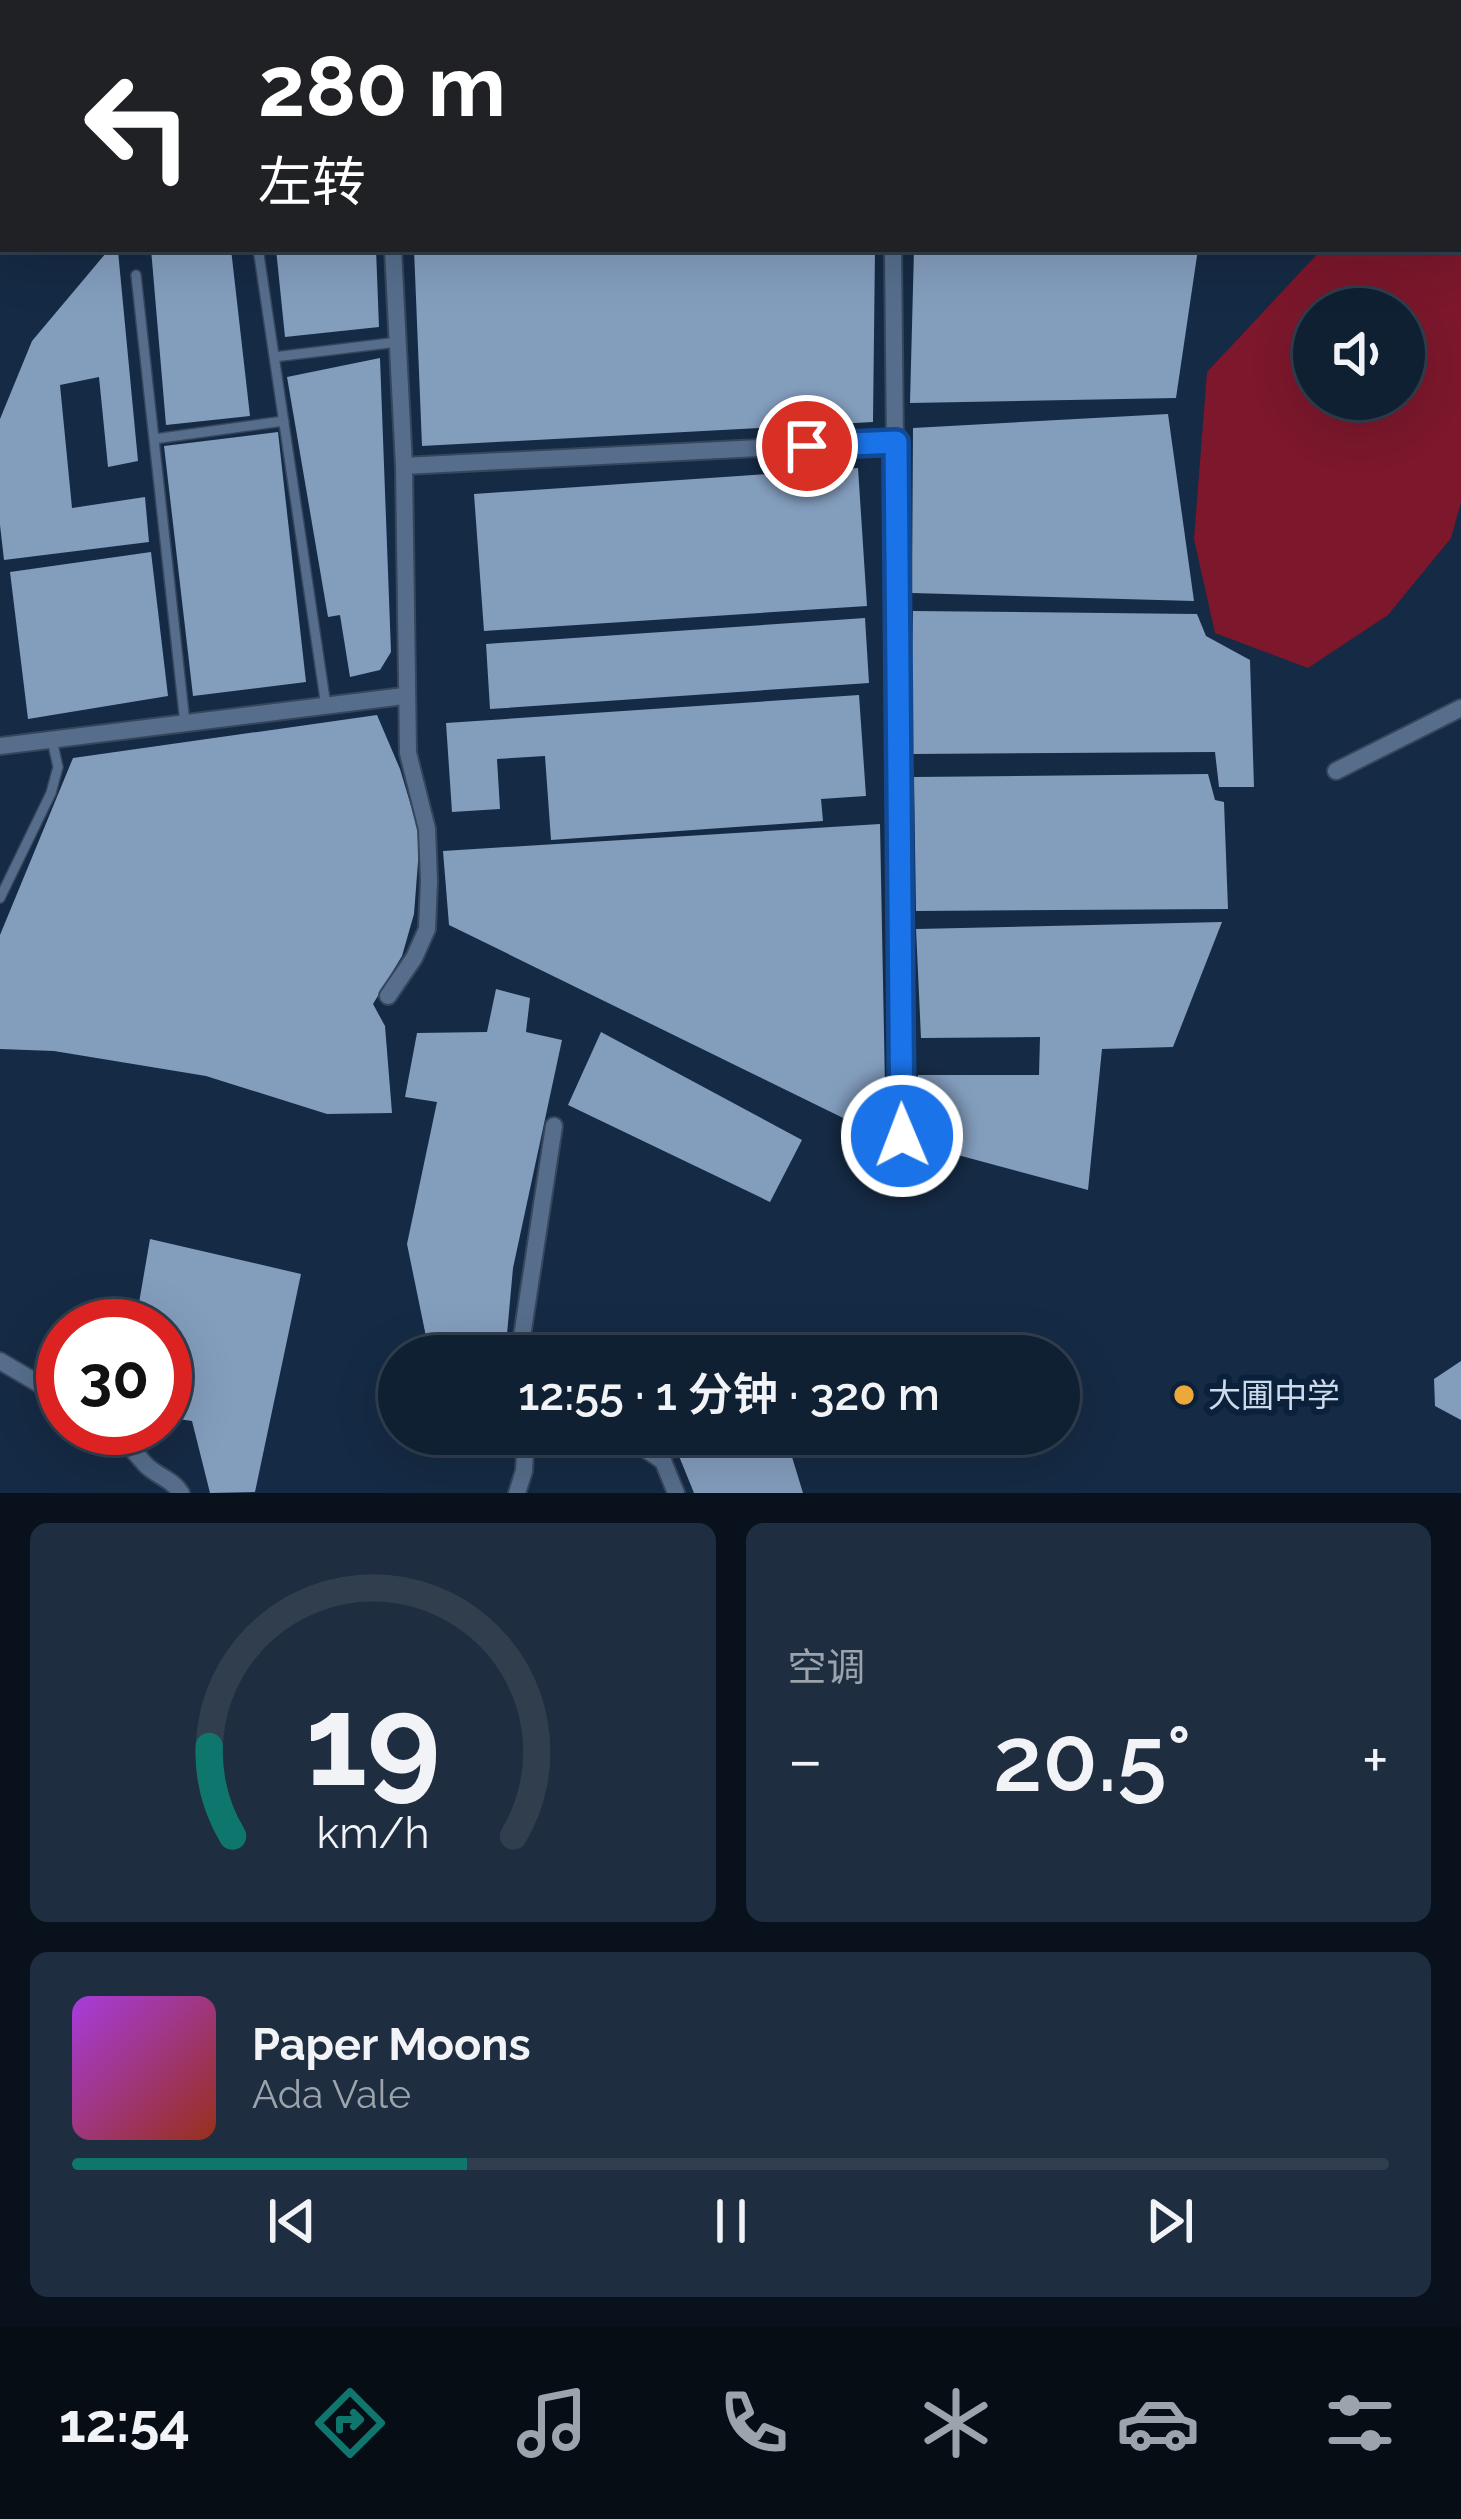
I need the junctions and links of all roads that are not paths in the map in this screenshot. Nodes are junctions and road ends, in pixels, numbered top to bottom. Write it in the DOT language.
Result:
graph roads {
  1 [pos="393,252"];
  2 [pos="893,252"];
  3 [pos="259,255"];
  4 [pos="136,274"];
  5 [pos="398,342"];
  6 [pos="274,358"];
  7 [pos="284,421"];
  8 [pos="154,439"];
  9 [pos="896,442"];
  10 [pos="404,466"];
  11 [pos="404,696"];
  12 [pos="326,706"];
  13 [pos="1461,707"];
  14 [pos="185,723"];
  15 [pos="52,740"];
  16 [pos="0,746"];
  17 [pos="1336,771"];
  18 [pos="0,898"];
  19 [pos="388,996"];
  20 [pos="554,1126"];
  21 [pos="902,1136"];
  22 [pos="522,1335"];
  23 [pos="0,1361"];
  24 [pos="36,1382"];
  25 [pos="139,1455"];
  26 [pos="525,1455"];
  27 [pos="654,1455"];
  28 [pos="182,1493"];
  29 [pos="517,1493"];
  30 [pos="676,1493"];
  1 -- 5 [label="street"];
  2 -- 9 [label="street"];
  3 -- 6 [label="lane"];
  4 -- 8 [label="lane"];
  5 -- 6 [label="lane"];
  5 -- 10 [label="street"];
  6 -- 7 [label="lane"];
  7 -- 8 [label="lane"];
  7 -- 12 [label="lane"];
  8 -- 14 [label="lane"];
  9 -- 10 [label="street"];
  9 -- 21 [label="street"];
  10 -- 11 [label="street"];
  11 -- 12 [label="street"];
  11 -- 19 [label="street"];
  12 -- 14 [label="street"];
  13 -- 17 [label="street"];
  14 -- 15 [label="street"];
  15 -- 16 [label="street"];
  15 -- 18 [label="lane"];
  20 -- 22 [label="street"];
  23 -- 24 [label="street"];
  25 -- 28 [label="street"];
  26 -- 29 [label="street"];
  27 -- 30 [label="street"];
}
